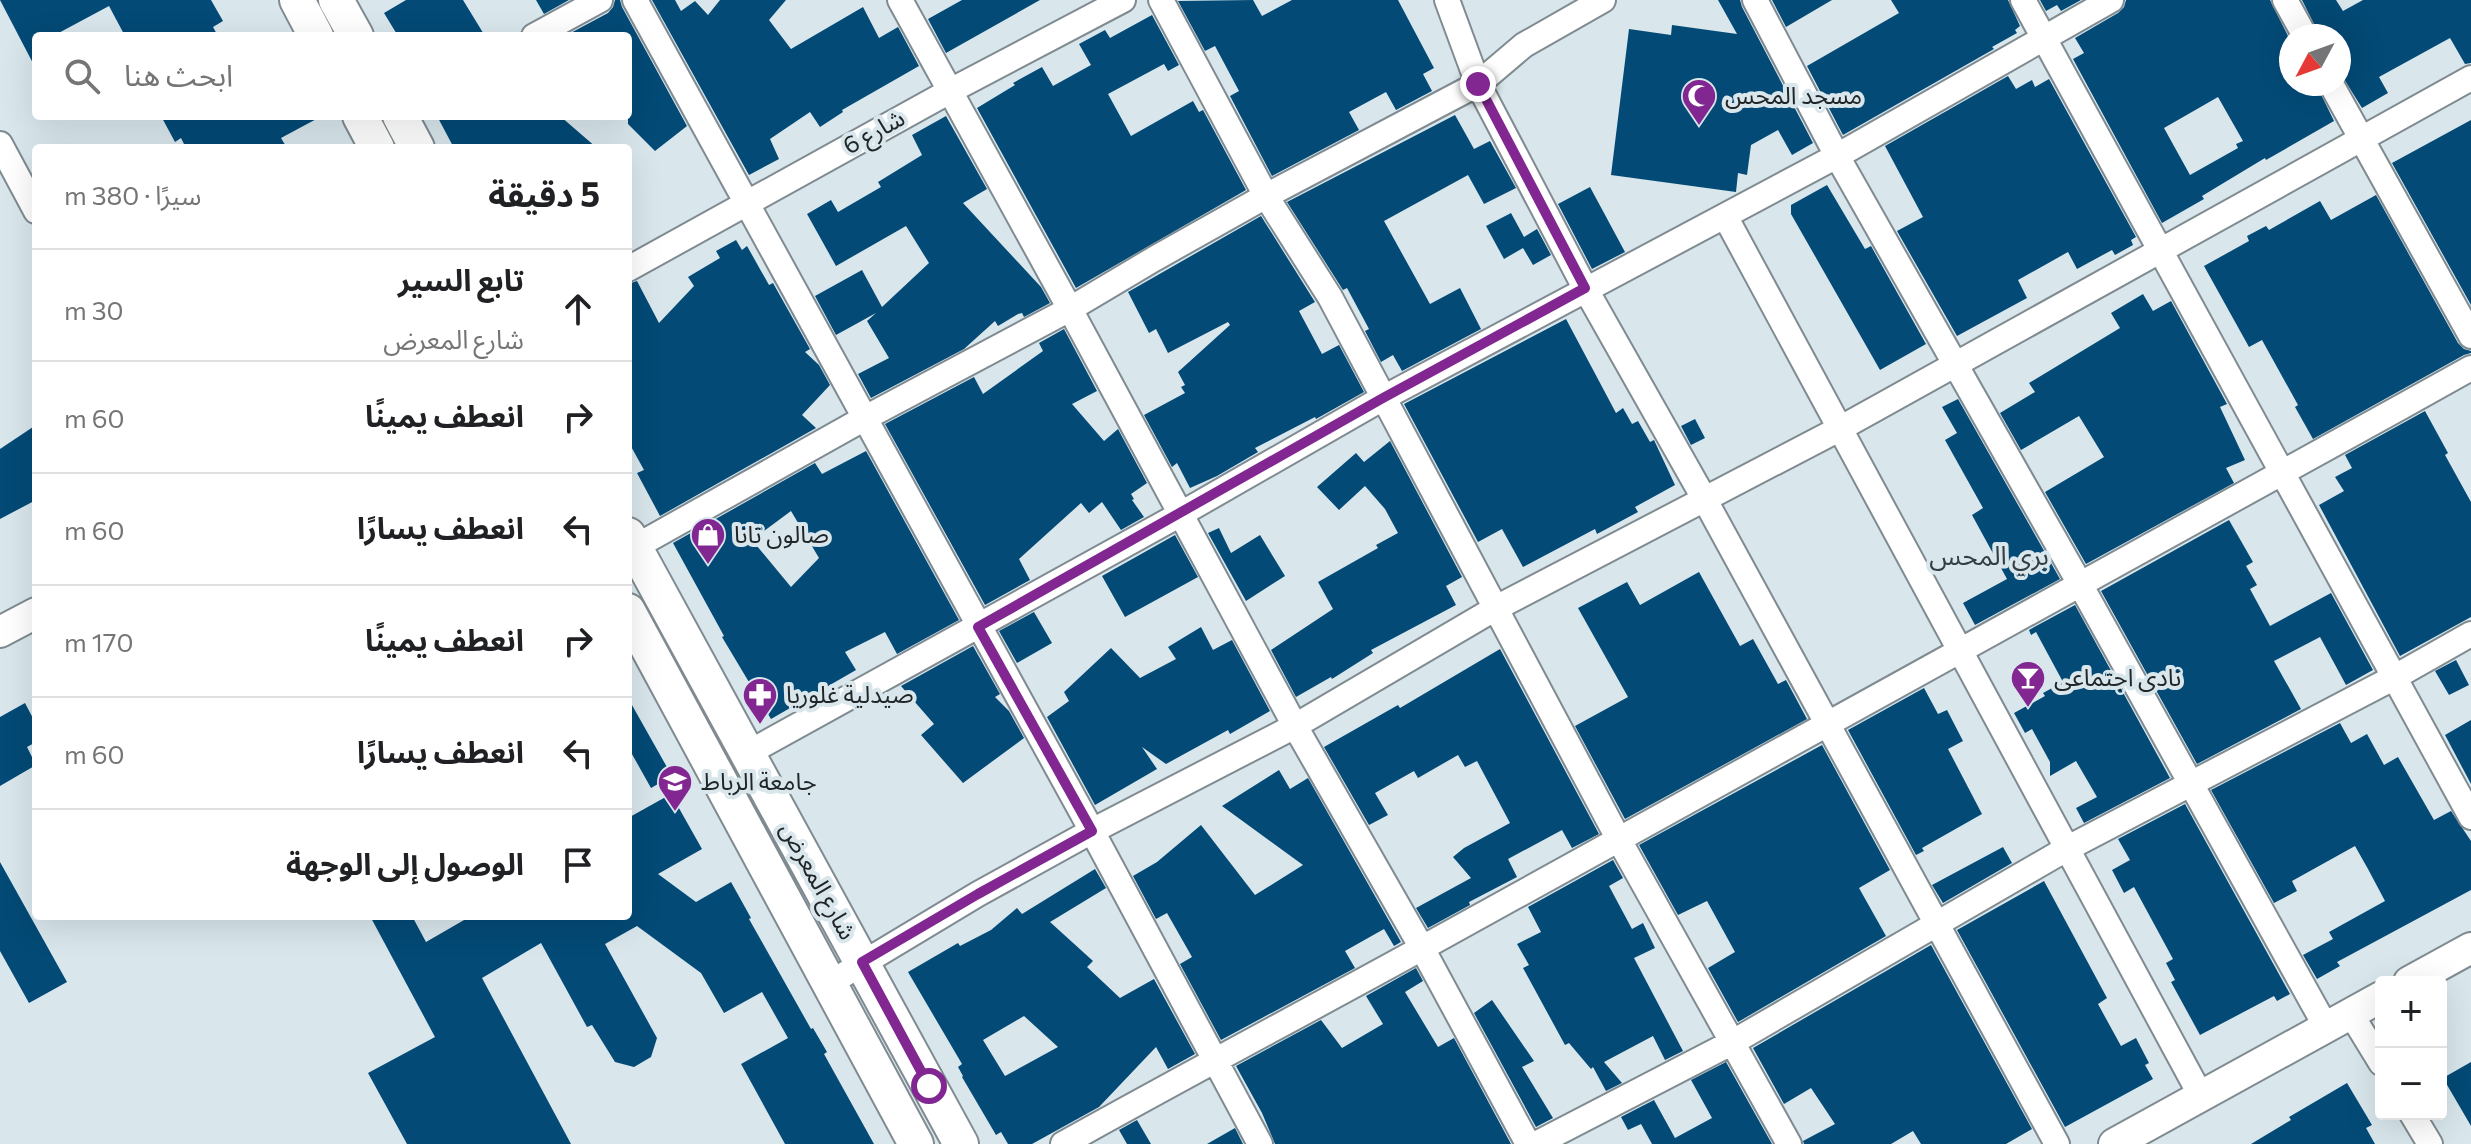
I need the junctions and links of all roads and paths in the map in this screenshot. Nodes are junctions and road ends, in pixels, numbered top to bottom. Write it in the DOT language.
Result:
graph roads {
  1 [pos="297,0"];
  2 [pos="336,0"];
  3 [pos="600,0"];
  4 [pos="635,0"];
  5 [pos="900,0"];
  6 [pos="1123,0"];
  7 [pos="1161,0"];
  8 [pos="1447,0"];
  9 [pos="1603,0"];
  10 [pos="1755,0"];
  11 [pos="2023,0"];
  12 [pos="2111,0"];
  13 [pos="2285,0"];
  14 [pos="2298,24"];
  15 [pos="314,32"];
  16 [pos="354,32"];
  17 [pos="541,32"];
  18 [pos="2044,38"];
  19 [pos="2471,78"];
  20 [pos="1478,84"];
  21 [pos="950,91"];
  22 [pos="2337,96"];
  23 [pos="402,120"];
  24 [pos="2360,139"];
  25 [pos="0,144"];
  26 [pos="415,144"];
  27 [pos="1837,156"];
  28 [pos="1266,196"];
  29 [pos="747,203"];
  30 [pos="32,204"];
  31 [pos="1725,216"];
  32 [pos="2161,251"];
  33 [pos="632,267"];
  34 [pos="1585,288"];
  35 [pos="1070,309"];
  36 [pos="2471,336"];
  37 [pos="1955,363"];
  38 [pos="2471,368"];
  39 [pos="1383,398"];
  40 [pos="865,418"];
  41 [pos="1841,428"];
  42 [pos="2283,472"];
  43 [pos="1705,500"];
  44 [pos="1179,515"];
  45 [pos="632,540"];
  46 [pos="632,543"];
  47 [pos="2080,584"];
  48 [pos="1496,608"];
  49 [pos="32,615"];
  50 [pos="632,618"];
  51 [pos="978,627"];
  52 [pos="0,632"];
  53 [pos="2471,634"];
  54 [pos="1961,650"];
  55 [pos="2395,677"];
  56 [pos="1828,725"];
  57 [pos="1295,726"];
  58 [pos="748,753"];
  59 [pos="2190,785"];
  60 [pos="2471,817"];
  61 [pos="1092,831"];
  62 [pos="1618,838"];
  63 [pos="2068,848"];
  64 [pos="1937,923"];
  65 [pos="1422,948"];
  66 [pos="2471,948"];
  67 [pos="862,962"];
  68 [pos="2420,976"];
  69 [pos="830,983"];
  70 [pos="2375,1000"];
  71 [pos="2339,1020"];
  72 [pos="1733,1042"];
  73 [pos="2375,1057"];
  74 [pos="1214,1059"];
  75 [pos="2201,1096"];
  76 [pos="2416,1120"];
  77 [pos="916,1144"];
  78 [pos="961,1144"];
  79 [pos="1063,1144"];
  80 [pos="1260,1144"];
  81 [pos="1528,1144"];
  82 [pos="1536,1144"];
  83 [pos="1789,1144"];
  84 [pos="2057,1144"];
  85 [pos="2114,1144"];
  86 [pos="2430,1144"];
  1 -- 15 [label="main road"];
  2 -- 16 [label="main road"];
  3 -- 17 [label="street"];
  4 -- 29 [label="street"];
  5 -- 21 [label="street"];
  6 -- 21 [label="street, شارع 6"];
  7 -- 28 [label="street"];
  8 -- 20 [label="street"];
  9 -- 20 [label="street"];
  10 -- 27 [label="street"];
  11 -- 18 [label="street"];
  12 -- 18 [label="street"];
  13 -- 14 [label="street"];
  18 -- 27 [label="street"];
  18 -- 32 [label="street"];
  19 -- 24 [label="street"];
  20 -- 28 [label="street"];
  20 -- 34 [label="street"];
  21 -- 29 [label="street, شارع 6"];
  21 -- 35 [label="street"];
  22 -- 24 [label="street"];
  23 -- 26 [label="main road"];
  24 -- 32 [label="street"];
  24 -- 36 [label="street"];
  25 -- 30 [label="street"];
  27 -- 31 [label="street"];
  27 -- 37 [label="street"];
  28 -- 35 [label="street"];
  28 -- 39 [label="street"];
  29 -- 33 [label="street, شارع 6"];
  29 -- 40 [label="street"];
  31 -- 34 [label="street"];
  31 -- 41 [label="street"];
  32 -- 37 [label="street"];
  32 -- 42 [label="street"];
  34 -- 39 [label="street"];
  34 -- 43 [label="street"];
  35 -- 40 [label="street"];
  35 -- 44 [label="street"];
  37 -- 41 [label="street"];
  37 -- 47 [label="street"];
  38 -- 42 [label="street"];
  39 -- 44 [label="street"];
  39 -- 48 [label="street"];
  40 -- 45 [label="street"];
  40 -- 51 [label="street"];
  41 -- 43 [label="street"];
  41 -- 54 [label="street"];
  42 -- 47 [label="street"];
  42 -- 55 [label="street"];
  43 -- 48 [label="street"];
  43 -- 56 [label="street"];
  44 -- 51 [label="street"];
  44 -- 57 [label="street"];
  46 -- 58 [label="main road, شارع المعرض"];
  47 -- 54 [label="street"];
  47 -- 59 [label="street"];
  48 -- 57 [label="street"];
  48 -- 62 [label="street"];
  49 -- 52 [label="street"];
  50 -- 69 [label="main road, شارع المعرض"];
  51 -- 58 [label="street"];
  51 -- 61 [label="street"];
  53 -- 55 [label="street"];
  54 -- 56 [label="street"];
  54 -- 63 [label="street"];
  55 -- 59 [label="street"];
  55 -- 60 [label="street"];
  56 -- 62 [label="street"];
  56 -- 64 [label="street"];
  57 -- 61 [label="street"];
  57 -- 65 [label="street"];
  58 -- 67 [label="main road, شارع المعرض"];
  59 -- 63 [label="street"];
  59 -- 71 [label="street"];
  61 -- 67 [label="street"];
  61 -- 74 [label="street"];
  62 -- 65 [label="street"];
  62 -- 72 [label="street"];
  63 -- 64 [label="street"];
  63 -- 75 [label="street"];
  64 -- 72 [label="street"];
  64 -- 84 [label="street"];
  65 -- 74 [label="street"];
  65 -- 81 [label="street"];
  66 -- 68 [label="street"];
  67 -- 69 [label="street"];
  67 -- 78 [label="main road, شارع المعرض"];
  69 -- 77 [label="main road, شارع المعرض"];
  70 -- 71 [label="street"];
  71 -- 73 [label="street"];
  71 -- 75 [label="street"];
  72 -- 82 [label="street"];
  72 -- 83 [label="street"];
  74 -- 79 [label="street"];
  74 -- 80 [label="street"];
  75 -- 85 [label="street"];
  76 -- 86 [label="street"];
}
